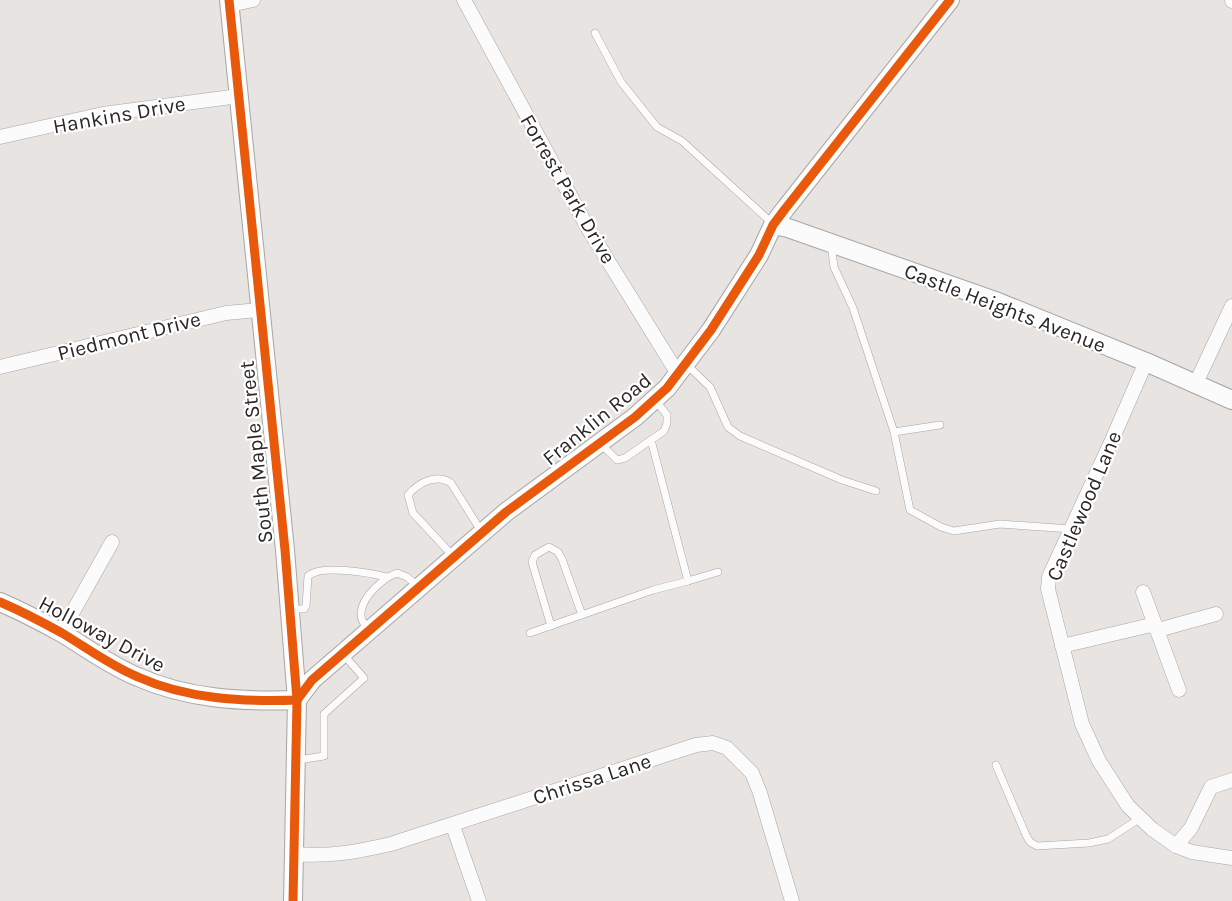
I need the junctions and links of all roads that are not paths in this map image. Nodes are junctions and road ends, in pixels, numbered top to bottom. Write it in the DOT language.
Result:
graph roads {
  1 [pos="253,0"];
  2 [pos="464,0"];
  3 [pos="950,0"];
  4 [pos="230,3"];
  5 [pos="595,33"];
  6 [pos="239,96"];
  7 [pos="0,137"];
  8 [pos="773,225"];
  9 [pos="831,244"];
  10 [pos="1232,306"];
  11 [pos="259,310"];
  12 [pos="1146,362"];
  13 [pos="0,367"];
  14 [pos="682,369"];
  15 [pos="1196,383"];
  16 [pos="655,399"];
  17 [pos="1232,400"];
  18 [pos="940,424"];
  19 [pos="894,432"];
  20 [pos="651,440"];
  21 [pos="600,443"];
  22 [pos="876,491"];
  23 [pos="1071,529"];
  24 [pos="482,533"];
  25 [pos="112,542"];
  26 [pos="454,557"];
  27 [pos="718,572"];
  28 [pos="387,577"];
  29 [pos="688,581"];
  30 [pos="420,587"];
  31 [pos="1143,592"];
  32 [pos="0,602"];
  33 [pos="289,609"];
  34 [pos="1216,614"];
  35 [pos="582,615"];
  36 [pos="551,626"];
  37 [pos="1158,630"];
  38 [pos="369,631"];
  39 [pos="61,633"];
  40 [pos="530,633"];
  41 [pos="1062,646"];
  42 [pos="343,653"];
  43 [pos="1179,690"];
  44 [pos="297,700"];
  45 [pos="295,760"];
  46 [pos="996,765"];
  47 [pos="1232,780"];
  48 [pos="1139,819"];
  49 [pos="453,826"];
  50 [pos="1176,846"];
  51 [pos="293,854"];
  52 [pos="1232,858"];
  53 [pos="293,901"];
  54 [pos="479,901"];
  55 [pos="792,901"];
  1 -- 4 [label="street"];
  2 -- 14 [label="street, Forrest Park Drive"];
  3 -- 8 [label="street, Franklin Road"];
  4 -- 6 [label="street, South Maple Street"];
  5 -- 8 [label="lane"];
  6 -- 7 [label="street, Hankins Drive"];
  6 -- 11 [label="street, South Maple Street"];
  8 -- 9 [label="street, Castle Heights Avenue"];
  8 -- 14 [label="street, Franklin Road"];
  9 -- 12 [label="street, Castle Heights Avenue"];
  9 -- 19 [label="lane"];
  10 -- 15 [label="street"];
  11 -- 13 [label="street, Piedmont Drive"];
  11 -- 33 [label="street, South Maple Street"];
  12 -- 15 [label="street, Castle Heights Avenue"];
  12 -- 23 [label="street, Castlewood Lane"];
  14 -- 16 [label="street, Franklin Road"];
  14 -- 22 [label="lane"];
  15 -- 17 [label="street, Castle Heights Avenue"];
  16 -- 20 [label="lane"];
  16 -- 21 [label="street, Franklin Road"];
  18 -- 19 [label="lane"];
  19 -- 23 [label="lane"];
  20 -- 21 [label="lane"];
  20 -- 29 [label="lane"];
  21 -- 24 [label="street, Franklin Road"];
  23 -- 41 [label="street, Castlewood Lane"];
  24 -- 26 [label="street, Franklin Road"];
  24 -- 26 [label="lane"];
  25 -- 39 [label="street"];
  26 -- 30 [label="street, Franklin Road"];
  27 -- 29 [label="lane"];
  28 -- 30 [label="lane"];
  28 -- 33 [label="lane"];
  28 -- 38 [label="lane"];
  29 -- 35 [label="lane"];
  30 -- 38 [label="street, Franklin Road"];
  31 -- 37 [label="street"];
  32 -- 39 [label="street, Holloway Drive"];
  33 -- 44 [label="street, South Maple Street"];
  34 -- 37 [label="street"];
  35 -- 36 [label="lane"];
  35 -- 36 [label="lane"];
  36 -- 40 [label="lane"];
  37 -- 41 [label="street"];
  37 -- 43 [label="street"];
  38 -- 42 [label="street, Franklin Road"];
  39 -- 44 [label="street, Holloway Drive"];
  41 -- 48 [label="street, Castlewood Lane"];
  42 -- 44 [label="street, Franklin Road"];
  42 -- 45 [label="lane"];
  44 -- 45 [label="street, South Maple Street"];
  45 -- 51 [label="street, South Maple Street"];
  46 -- 48 [label="lane"];
  47 -- 50 [label="street"];
  48 -- 50 [label="street, Castlewood Lane"];
  49 -- 51 [label="street, Chrissa Lane"];
  49 -- 54 [label="street"];
  49 -- 55 [label="street, Chrissa Lane"];
  50 -- 52 [label="street, Castlewood Lane"];
  51 -- 53 [label="street, South Maple Street"];
}
